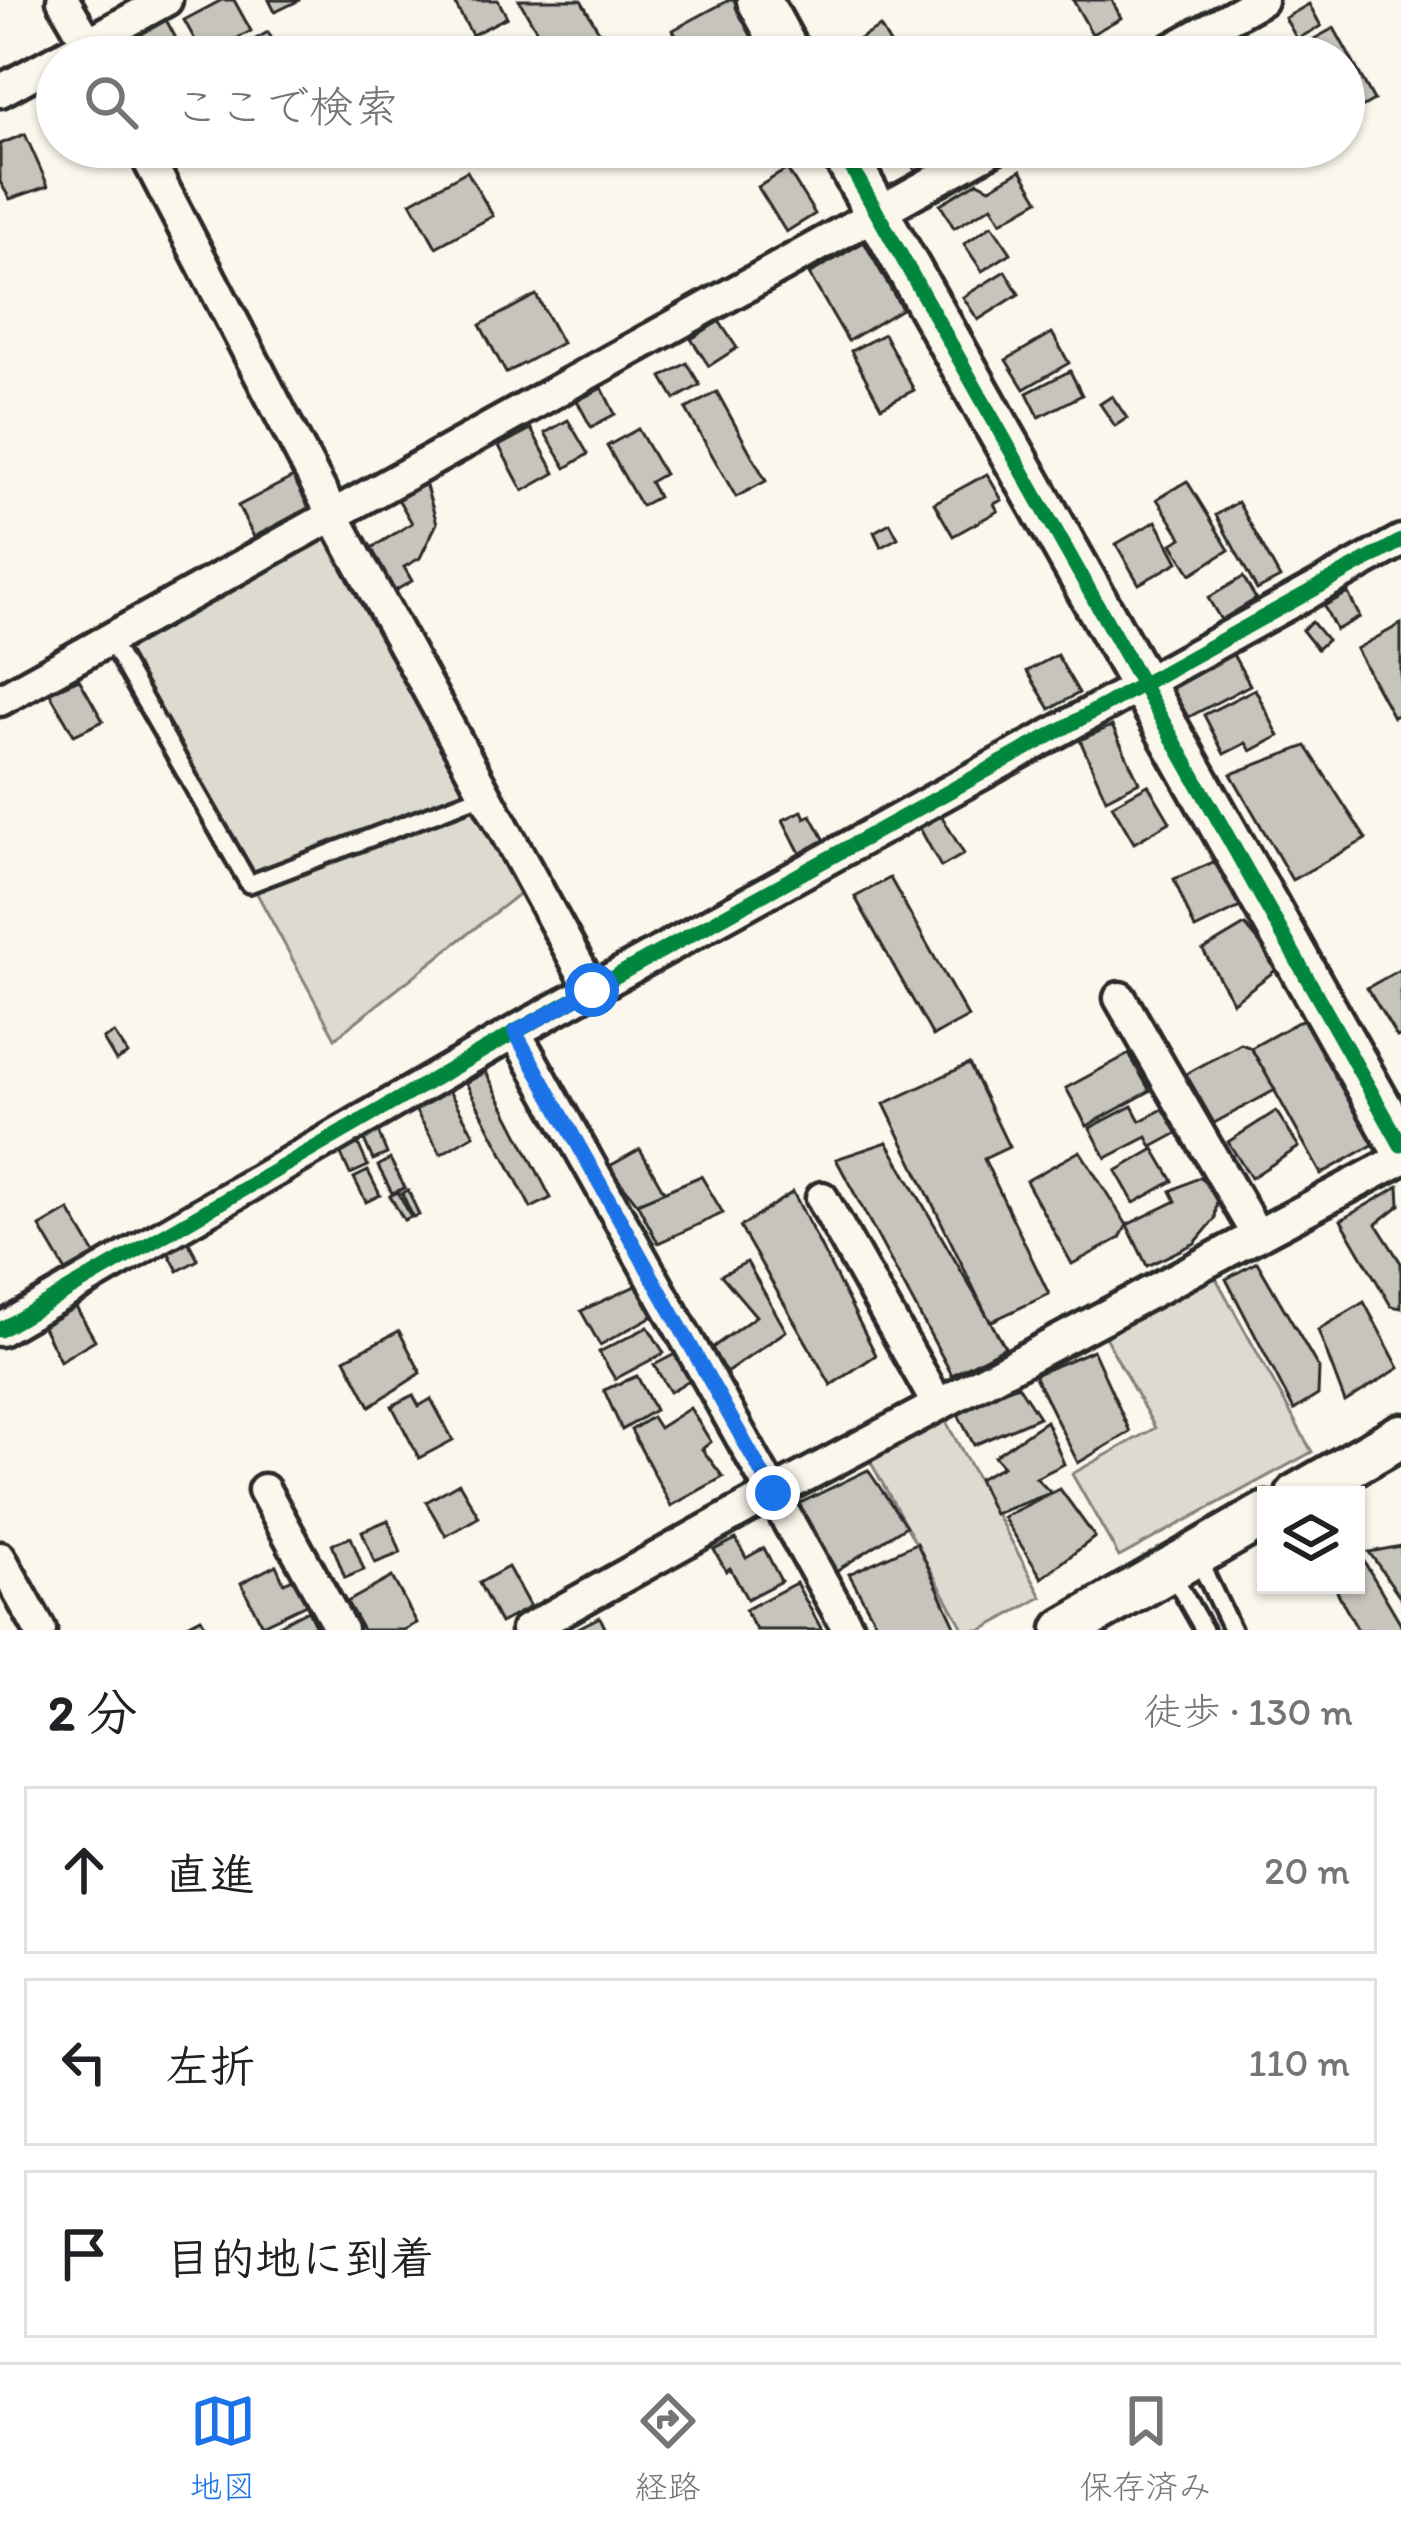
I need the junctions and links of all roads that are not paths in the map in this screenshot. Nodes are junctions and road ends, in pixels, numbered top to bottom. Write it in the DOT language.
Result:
graph roads {
  1 [pos="63,0"];
  2 [pos="166,0"];
  3 [pos="759,0"];
  4 [pos="1261,0"];
  5 [pos="72,36"];
  6 [pos="106,36"];
  7 [pos="779,36"];
  8 [pos="1196,36"];
  9 [pos="36,74"];
  10 [pos="0,92"];
  11 [pos="153,168"];
  12 [pos="851,168"];
  13 [pos="958,168"];
  14 [pos="876,214"];
  15 [pos="332,513"];
  16 [pos="1401,541"];
  17 [pos="109,639"];
  18 [pos="1143,686"];
  19 [pos="0,700"];
  20 [pos="485,794"];
  21 [pos="592,990"];
  22 [pos="1120,998"];
  23 [pos="515,1032"];
  24 [pos="1401,1145"];
  25 [pos="1401,1159"];
  26 [pos="822,1198"];
  27 [pos="1257,1235"];
  28 [pos="0,1330"];
  29 [pos="938,1405"];
  30 [pos="1401,1436"];
  31 [pos="1314,1486"];
  32 [pos="264,1490"];
  33 [pos="773,1493"];
  34 [pos="1257,1519"];
  35 [pos="0,1558"];
  36 [pos="1183,1562"];
  37 [pos="40,1630"];
  38 [pos="340,1630"];
  39 [pos="527,1630"];
  40 [pos="849,1630"];
  41 [pos="1065,1630"];
  42 [pos="1204,1630"];
  43 [pos="1232,1630"];
  1 -- 5 [label="street"];
  2 -- 6 [label="street"];
  3 -- 7 [label="street"];
  4 -- 8 [label="street"];
  9 -- 10 [label="street"];
  11 -- 15 [label="street"];
  12 -- 14 [label="street"];
  13 -- 14 [label="street"];
  14 -- 15 [label="street"];
  14 -- 18 [label="street"];
  15 -- 17 [label="street"];
  15 -- 20 [label="street"];
  16 -- 18 [label="street"];
  17 -- 19 [label="street"];
  17 -- 20 [label="lane"];
  18 -- 21 [label="street"];
  18 -- 24 [label="street"];
  20 -- 21 [label="street"];
  21 -- 23 [label="street"];
  22 -- 27 [label="street"];
  23 -- 28 [label="street"];
  23 -- 33 [label="street"];
  25 -- 27 [label="street"];
  26 -- 29 [label="street"];
  27 -- 29 [label="street"];
  29 -- 33 [label="street"];
  30 -- 31 [label="street"];
  32 -- 38 [label="street"];
  33 -- 39 [label="street"];
  33 -- 40 [label="street"];
  34 -- 36 [label="street"];
  35 -- 37 [label="street"];
  36 -- 41 [label="street"];
  36 -- 42 [label="lane"];
  36 -- 43 [label="lane"];
}
